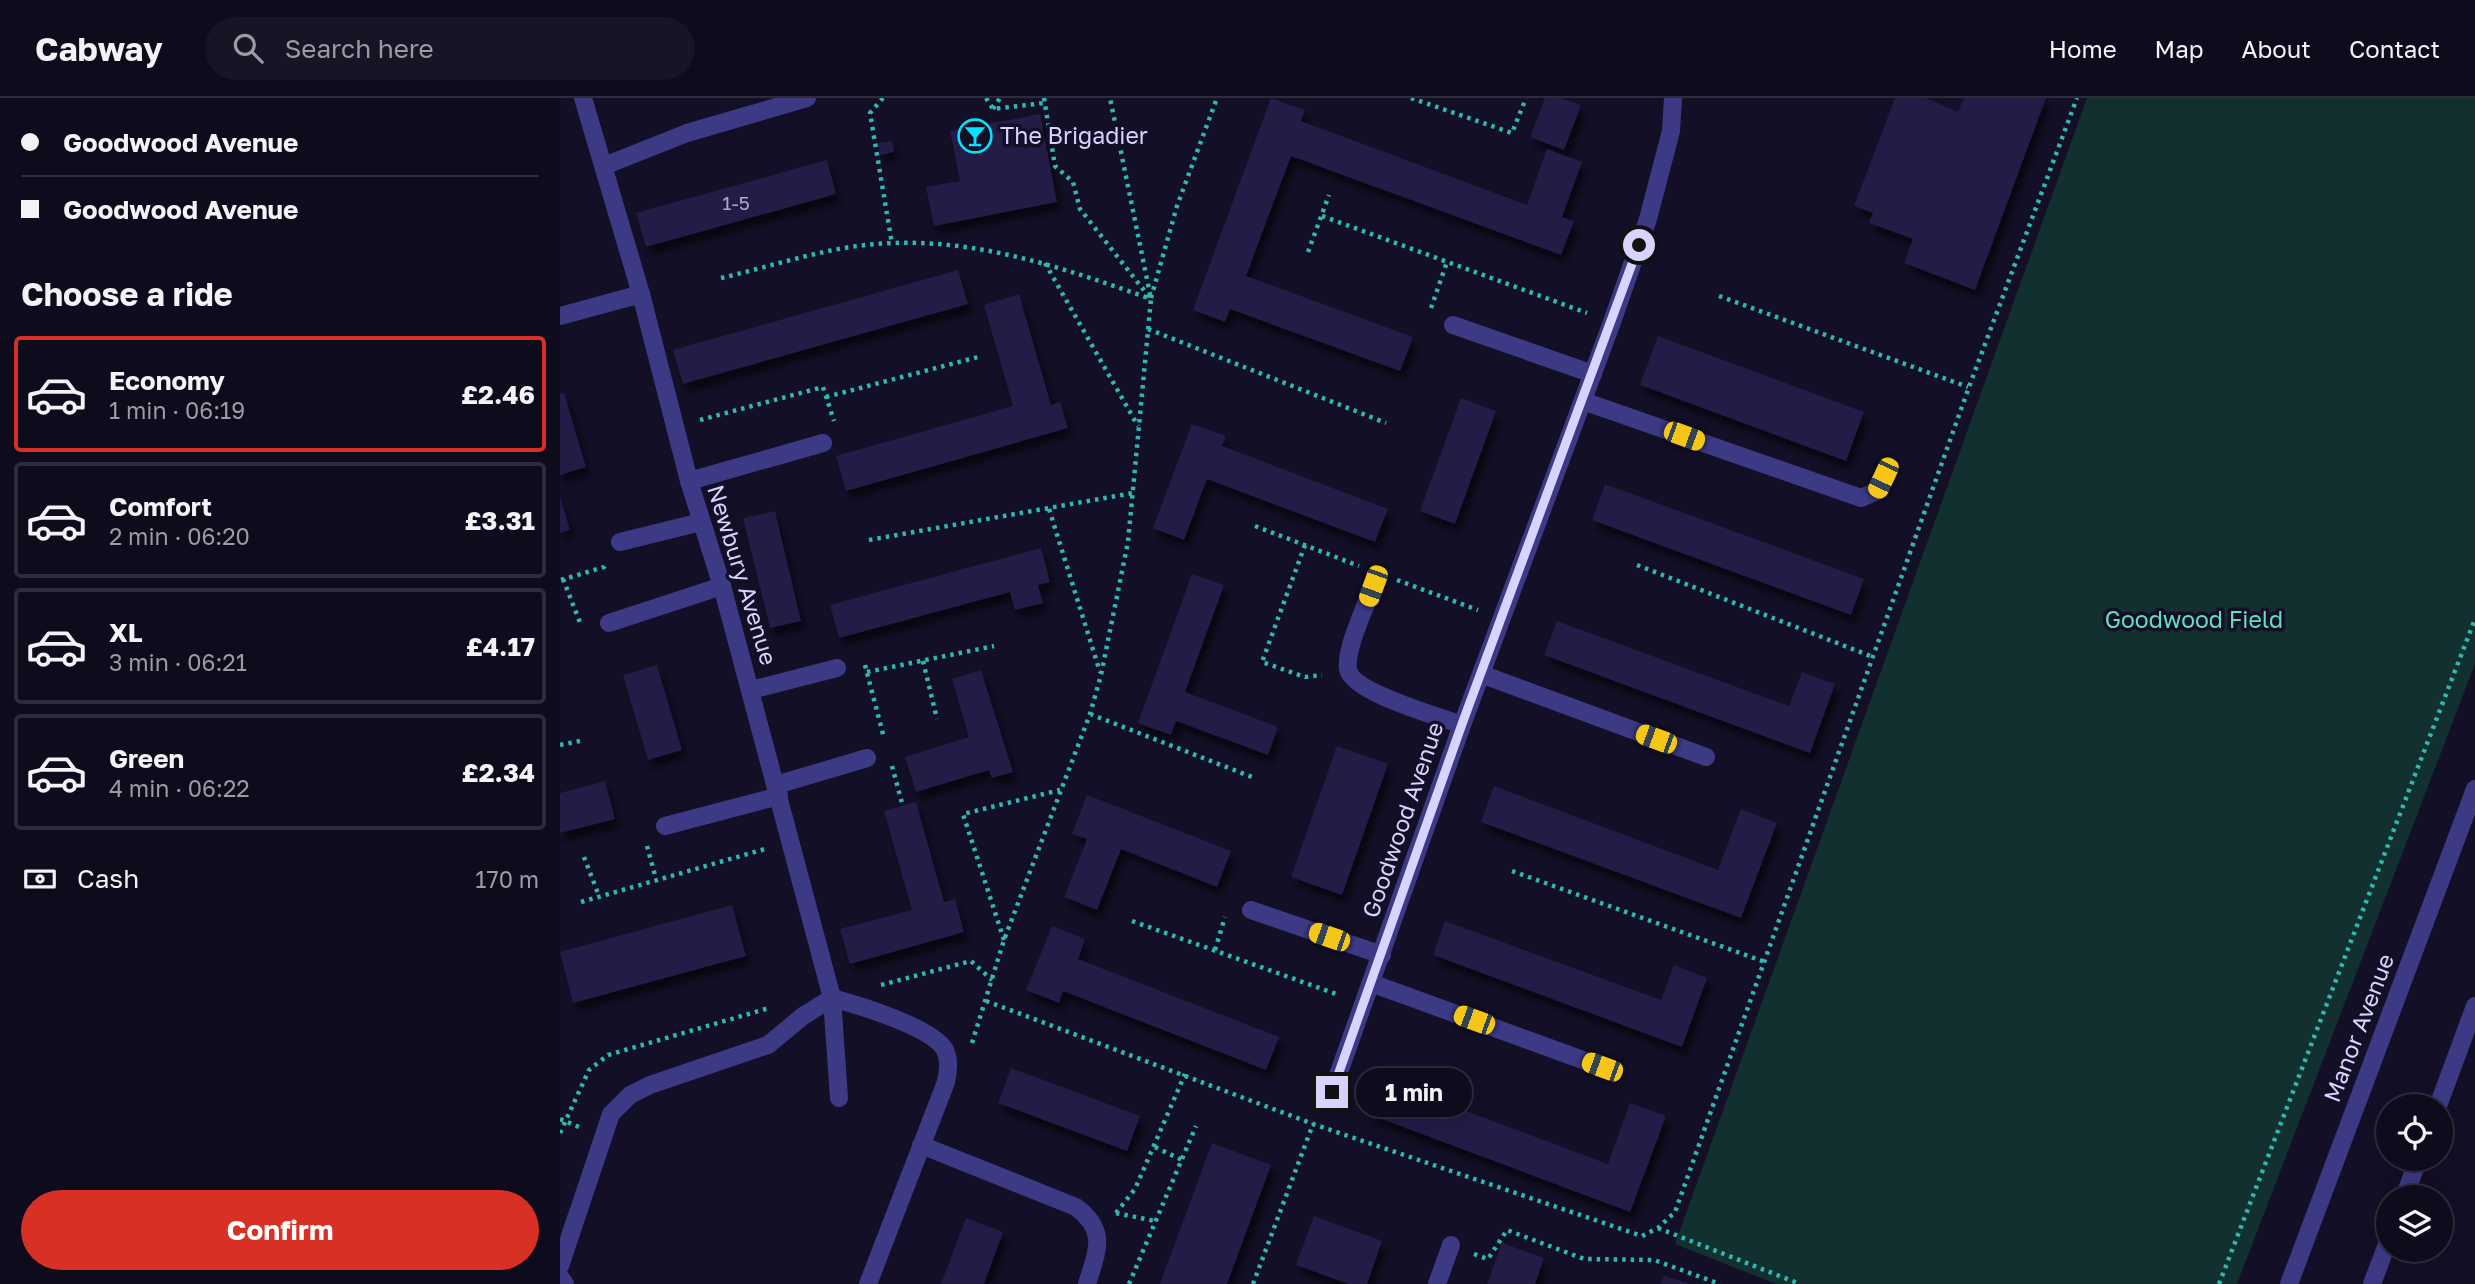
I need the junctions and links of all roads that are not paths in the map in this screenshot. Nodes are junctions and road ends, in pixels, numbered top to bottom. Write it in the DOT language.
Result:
graph roads {
  1 [pos="583,98"];
  2 [pos="807,98"];
  3 [pos="1673,98"];
  4 [pos="604,166"];
  5 [pos="641,294"];
  6 [pos="560,316"];
  7 [pos="1453,325"];
  8 [pos="1593,374"];
  9 [pos="1583,401"];
  10 [pos="823,443"];
  11 [pos="1889,466"];
  12 [pos="689,481"];
  13 [pos="701,522"];
  14 [pos="620,542"];
  15 [pos="722,586"];
  16 [pos="1373,586"];
  17 [pos="609,623"];
  18 [pos="837,668"];
  19 [pos="1481,674"];
  20 [pos="751,690"];
  21 [pos="1462,724"];
  22 [pos="1706,757"];
  23 [pos="867,758"];
  24 [pos="2475,789"];
  25 [pos="778,790"];
  26 [pos="664,826"];
  27 [pos="1251,910"];
  28 [pos="1382,955"];
  29 [pos="1371,983"];
  30 [pos="832,998"];
  31 [pos="2475,1006"];
  32 [pos="1602,1067"];
  33 [pos="1332,1092"];
  34 [pos="2442,1094"];
  35 [pos="839,1098"];
  36 [pos="921,1145"];
  37 [pos="1451,1245"];
  38 [pos="2380,1262"];
  39 [pos="560,1266"];
  40 [pos="560,1277"];
  41 [pos="565,1284"];
  42 [pos="868,1284"];
  43 [pos="1087,1284"];
  44 [pos="1437,1284"];
  45 [pos="2289,1284"];
  46 [pos="2372,1284"];
  1 -- 4 [label="street, Newbury Avenue"];
  2 -- 4 [label="street"];
  3 -- 8 [label="street, Goodwood Avenue"];
  4 -- 5 [label="street, Newbury Avenue"];
  5 -- 6 [label="street"];
  5 -- 12 [label="street, Newbury Avenue"];
  7 -- 8 [label="street"];
  8 -- 9 [label="street, Goodwood Avenue"];
  9 -- 11 [label="street"];
  9 -- 19 [label="street, Goodwood Avenue"];
  10 -- 12 [label="street"];
  12 -- 13 [label="street, Newbury Avenue"];
  13 -- 14 [label="street"];
  13 -- 15 [label="street, Newbury Avenue"];
  15 -- 17 [label="street"];
  15 -- 20 [label="street, Newbury Avenue"];
  16 -- 21 [label="street"];
  18 -- 20 [label="street"];
  19 -- 21 [label="street, Goodwood Avenue"];
  19 -- 22 [label="street"];
  20 -- 25 [label="street, Newbury Avenue"];
  21 -- 28 [label="street, Goodwood Avenue"];
  23 -- 25 [label="street"];
  24 -- 45 [label="street, Manor Avenue"];
  25 -- 26 [label="street"];
  25 -- 30 [label="street, Newbury Avenue"];
  27 -- 28 [label="street"];
  28 -- 29 [label="street, Goodwood Avenue"];
  29 -- 32 [label="street"];
  29 -- 33 [label="street, Goodwood Avenue"];
  30 -- 35 [label="street, Newbury Avenue"];
  30 -- 36 [label="street"];
  30 -- 39 [label="street"];
  31 -- 34 [label="street"];
  36 -- 42 [label="street"];
  36 -- 43 [label="street"];
  37 -- 44 [label="street"];
  38 -- 46 [label="street"];
  40 -- 41 [label="street"];
}
